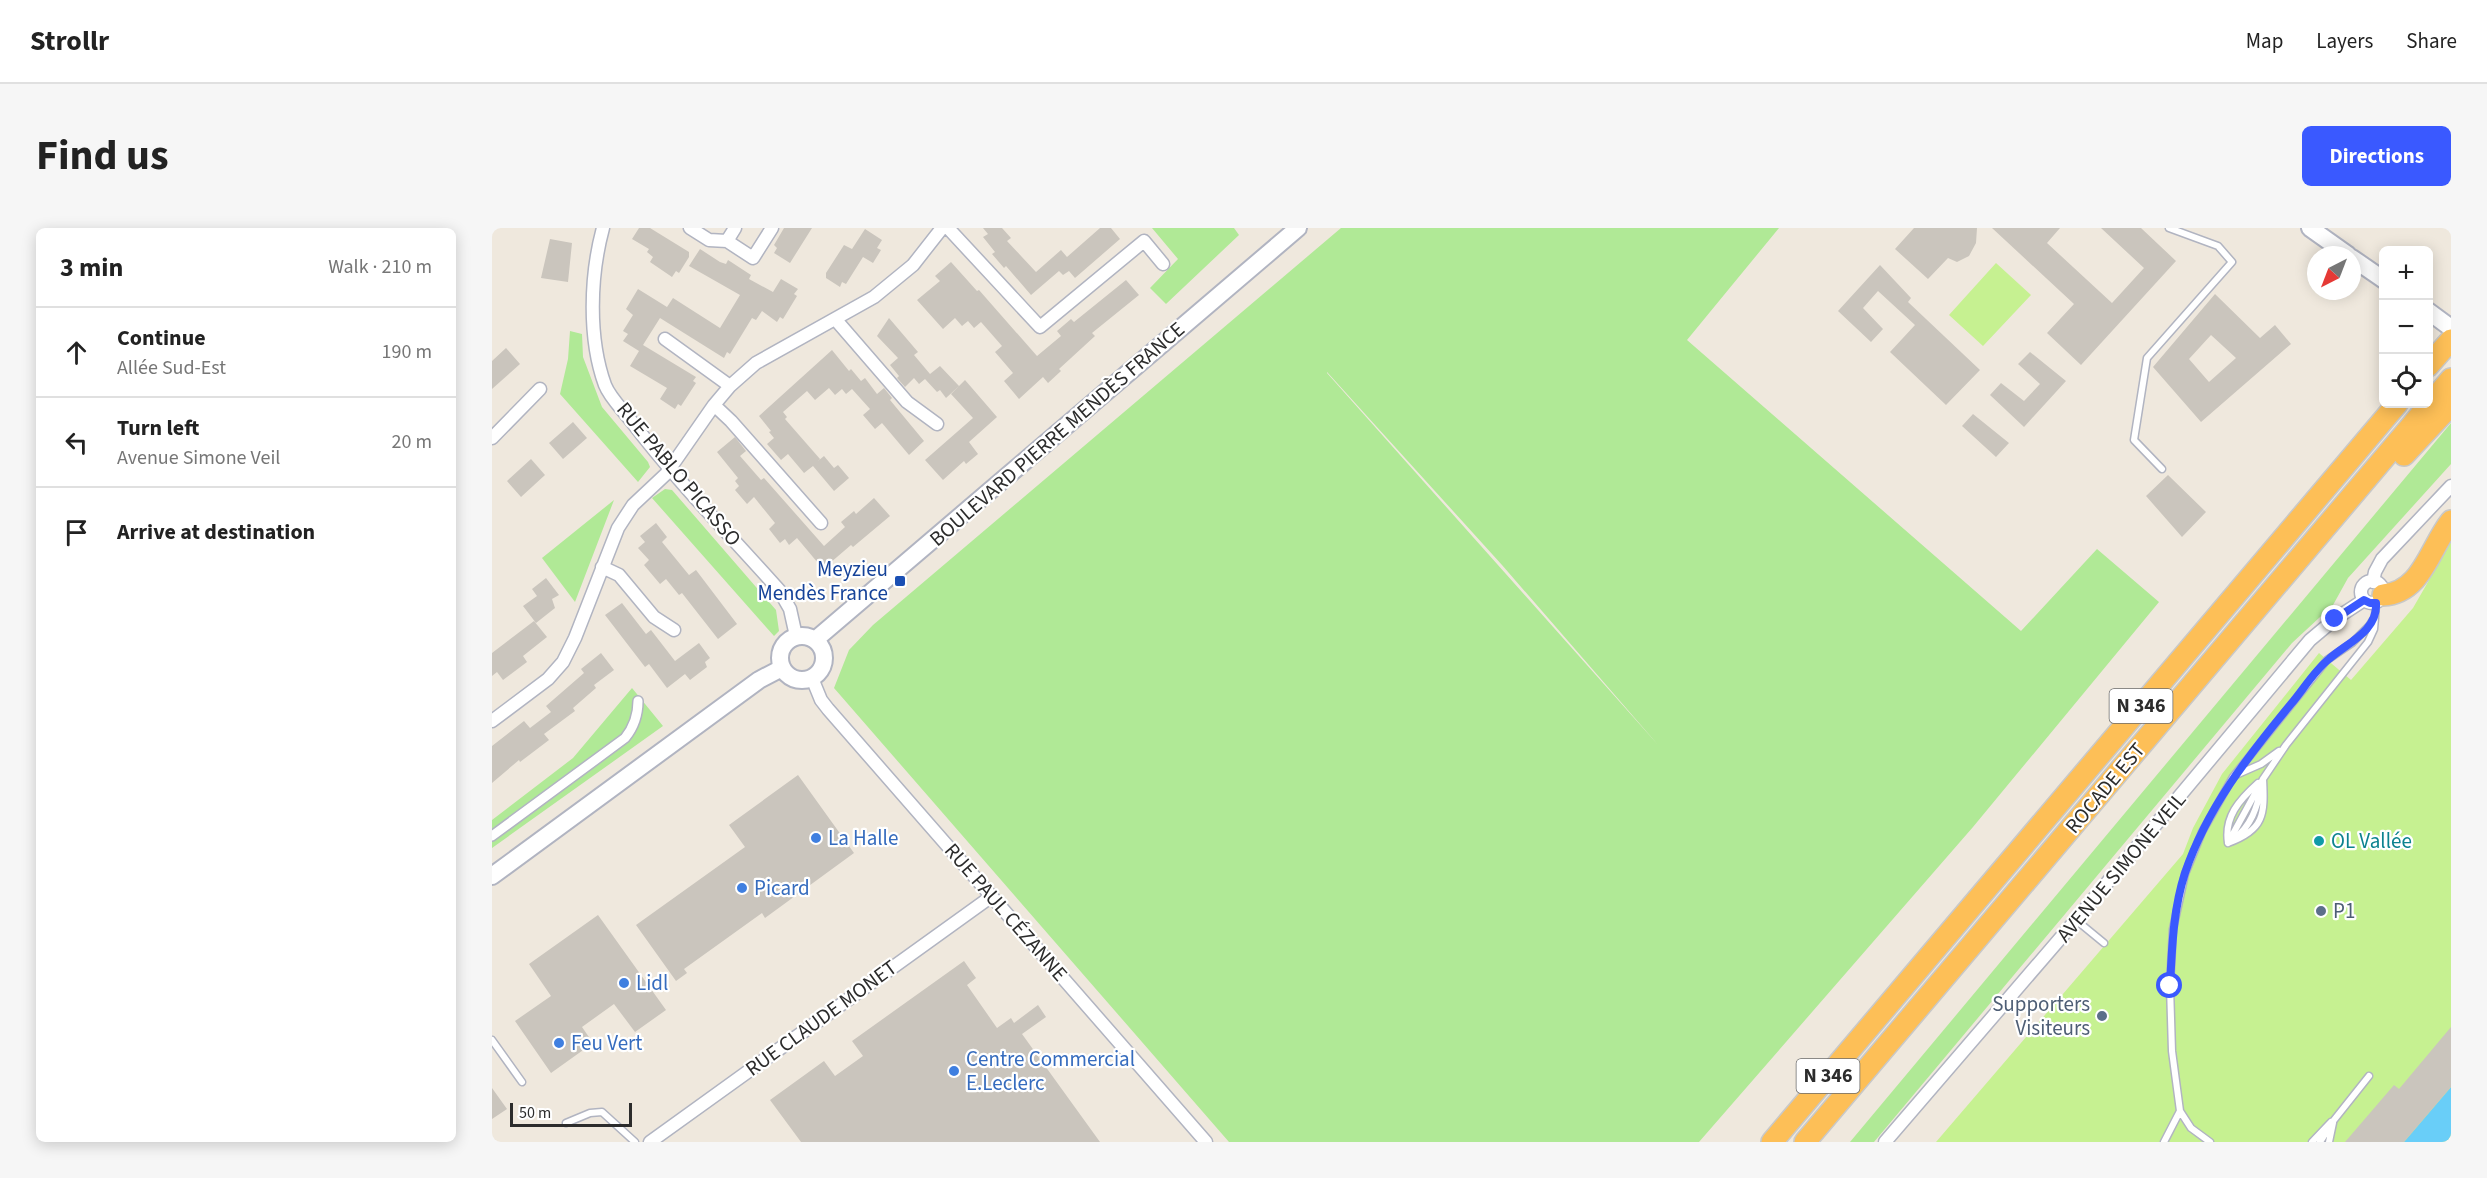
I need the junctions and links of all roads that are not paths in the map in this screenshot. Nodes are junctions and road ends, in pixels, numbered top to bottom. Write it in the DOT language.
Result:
graph roads {
  1 [pos="603,228"];
  2 [pos="690,228"];
  3 [pos="735,228"];
  4 [pos="772,228"];
  5 [pos="942,228"];
  6 [pos="948,228"];
  7 [pos="1298,228"];
  8 [pos="2169,228"];
  9 [pos="2310,228"];
  10 [pos="726,241"];
  11 [pos="2335,246"];
  12 [pos="1163,264"];
  13 [pos="2361,264"];
  14 [pos="2379,277"];
  15 [pos="2433,315"];
  16 [pos="836,320"];
  17 [pos="2451,328"];
  18 [pos="665,339"];
  19 [pos="2451,340"];
  20 [pos="2433,360"];
  21 [pos="2451,379"];
  22 [pos="730,386"];
  23 [pos="540,389"];
  24 [pos="714,405"];
  25 [pos="2451,405"];
  26 [pos="2394,408"];
  27 [pos="937,423"];
  28 [pos="492,438"];
  29 [pos="2381,462"];
  30 [pos="671,468"];
  31 [pos="2162,469"];
  32 [pos="2451,486"];
  33 [pos="2451,521"];
  34 [pos="821,523"];
  35 [pos="603,567"];
  36 [pos="2374,595"];
  37 [pos="2375,617"];
  38 [pos="674,630"];
  39 [pos="796,636"];
  40 [pos="815,640"];
  41 [pos="782,668"];
  42 [pos="812,678"];
  43 [pos="638,701"];
  44 [pos="492,721"];
  45 [pos="2286,745"];
  46 [pos="2234,777"];
  47 [pos="2263,779"];
  48 [pos="492,836"];
  49 [pos="492,876"];
  50 [pos="992,896"];
  51 [pos="2076,920"];
  52 [pos="2104,943"];
  53 [pos="492,1040"];
  54 [pos="2369,1076"];
  55 [pos="522,1082"];
  56 [pos="2180,1111"];
  57 [pos="2334,1120"];
  58 [pos="566,1123"];
  59 [pos="635,1142"];
  60 [pos="650,1142"];
  61 [pos="1206,1142"];
  62 [pos="1772,1142"];
  63 [pos="1805,1142"];
  64 [pos="1885,1142"];
  65 [pos="2164,1142"];
  66 [pos="2210,1142"];
  67 [pos="2312,1142"];
  68 [pos="2320,1142"];
  69 [pos="2329,1142"];
  1 -- 30 [label="street, RUE PABLO PICASSO"];
  2 -- 10 [label="street"];
  3 -- 10 [label="street"];
  4 -- 10 [label="street"];
  5 -- 16 [label="street"];
  6 -- 12 [label="street"];
  7 -- 40 [label="street, BOULEVARD PIERRE MENDÈS FRANCE"];
  8 -- 31 [label="lane"];
  9 -- 11 [label="street"];
  13 -- 14 [label="street"];
  15 -- 17 [label="street"];
  16 -- 22 [label="street"];
  16 -- 27 [label="street"];
  18 -- 22 [label="street"];
  19 -- 20 [label="highway"];
  21 -- 29 [label="highway, ROCADE EST / N 346"];
  22 -- 24 [label="street"];
  23 -- 28 [label="street"];
  24 -- 30 [label="street"];
  24 -- 34 [label="street"];
  25 -- 29 [label="highway"];
  26 -- 62 [label="highway, ROCADE EST / N 346"];
  29 -- 63 [label="highway, ROCADE EST / N 346"];
  30 -- 35 [label="street"];
  30 -- 39 [label="street, RUE PABLO PICASSO"];
  32 -- 36 [label="street"];
  33 -- 36 [label="highway"];
  35 -- 38 [label="street"];
  35 -- 44 [label="street"];
  36 -- 37 [label="lane"];
  36 -- 51 [label="street, AVENUE SIMONE VEIL"];
  37 -- 45 [label="lane"];
  37 -- 46 [label="lane"];
  39 -- 40 [label="street"];
  39 -- 41 [label="street"];
  40 -- 42 [label="street"];
  41 -- 42 [label="street"];
  41 -- 49 [label="street"];
  42 -- 50 [label="street, RUE PAUL CÉZANNE"];
  43 -- 48 [label="street"];
  45 -- 46 [label="lane"];
  45 -- 47 [label="lane"];
  46 -- 56 [label="lane"];
  47 -- 47 [label="lane"];
  50 -- 60 [label="street, RUE CLAUDE MONET"];
  50 -- 61 [label="street, RUE PAUL CÉZANNE"];
  51 -- 52 [label="lane"];
  51 -- 64 [label="street, AVENUE SIMONE VEIL"];
  53 -- 55 [label="lane"];
  54 -- 57 [label="lane"];
  56 -- 65 [label="lane"];
  56 -- 66 [label="lane"];
  57 -- 67 [label="lane"];
  57 -- 68 [label="lane"];
  57 -- 69 [label="lane"];
  58 -- 59 [label="lane"];
}
